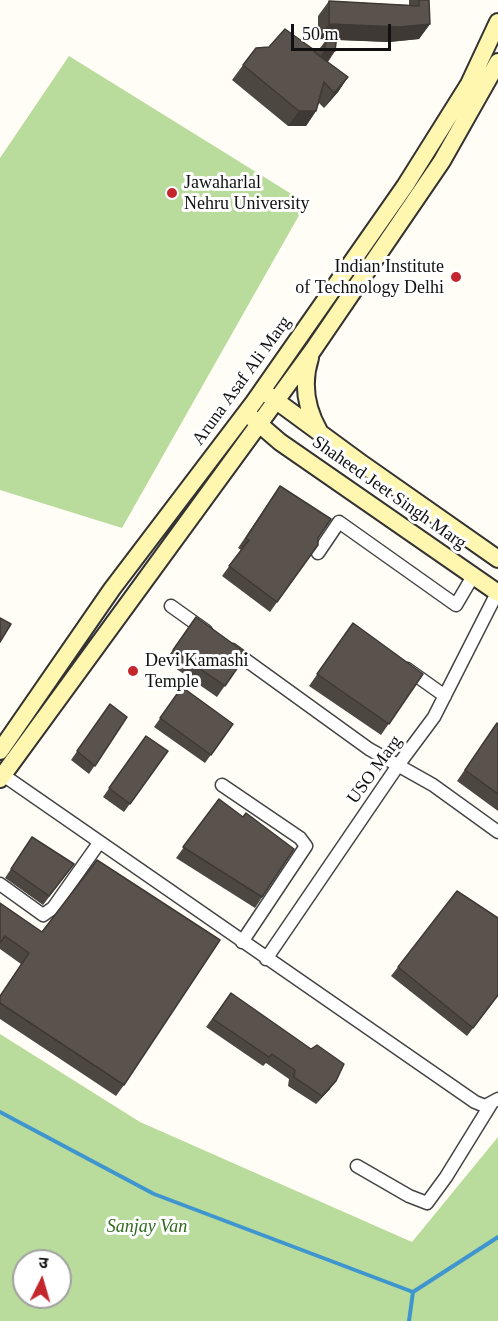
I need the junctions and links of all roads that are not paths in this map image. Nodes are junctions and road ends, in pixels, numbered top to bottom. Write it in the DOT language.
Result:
graph roads {
  1 [pos="498,22"];
  2 [pos="498,62"];
  3 [pos="313,350"];
  4 [pos="262,390"];
  5 [pos="276,400"];
  6 [pos="252,418"];
  7 [pos="320,431"];
  8 [pos="318,553"];
  9 [pos="498,559"];
  10 [pos="473,576"];
  11 [pos="112,589"];
  12 [pos="497,593"];
  13 [pos="130,601"];
  14 [pos="171,606"];
  15 [pos="397,662"];
  16 [pos="445,696"];
  17 [pos="0,751"];
  18 [pos="399,764"];
  19 [pos="1,777"];
  20 [pos="222,785"];
  21 [pos="498,832"];
  22 [pos="99,843"];
  23 [pos="0,884"];
  24 [pos="242,942"];
  25 [pos="267,959"];
  26 [pos="491,1103"];
  27 [pos="357,1166"];
  1 -- 4 [label="main road, Aruna Asaf Ali Marg"];
  2 -- 3 [label="main road, Aruna Asaf Ali Marg"];
  3 -- 5 [label="main road, Aruna Asaf Ali Marg"];
  3 -- 7 [label="main road"];
  4 -- 5 [label="main road, Shaheed Jeet Singh Marg"];
  4 -- 6 [label="main road, Aruna Asaf Ali Marg"];
  5 -- 6 [label="main road, Aruna Asaf Ali Marg"];
  5 -- 7 [label="main road, Shaheed Jeet Singh Marg"];
  6 -- 10 [label="main road, Shaheed Jeet Singh Marg"];
  6 -- 11 [label="main road, Aruna Asaf Ali Marg"];
  6 -- 13 [label="main road, Aruna Asaf Ali Marg"];
  7 -- 9 [label="main road, Shaheed Jeet Singh Marg"];
  8 -- 10 [label="street"];
  10 -- 12 [label="main road, Shaheed Jeet Singh Marg"];
  11 -- 13 [label="street"];
  11 -- 17 [label="main road, Aruna Asaf Ali Marg"];
  12 -- 16 [label="street, USO Marg"];
  13 -- 19 [label="main road, Aruna Asaf Ali Marg"];
  14 -- 18 [label="street"];
  15 -- 16 [label="street"];
  16 -- 18 [label="street, USO Marg"];
  18 -- 21 [label="street"];
  18 -- 25 [label="street, USO Marg"];
  19 -- 22 [label="street"];
  20 -- 24 [label="street"];
  22 -- 23 [label="street"];
  22 -- 24 [label="street"];
  24 -- 25 [label="street"];
  25 -- 26 [label="street"];
  26 -- 27 [label="street"];
}
